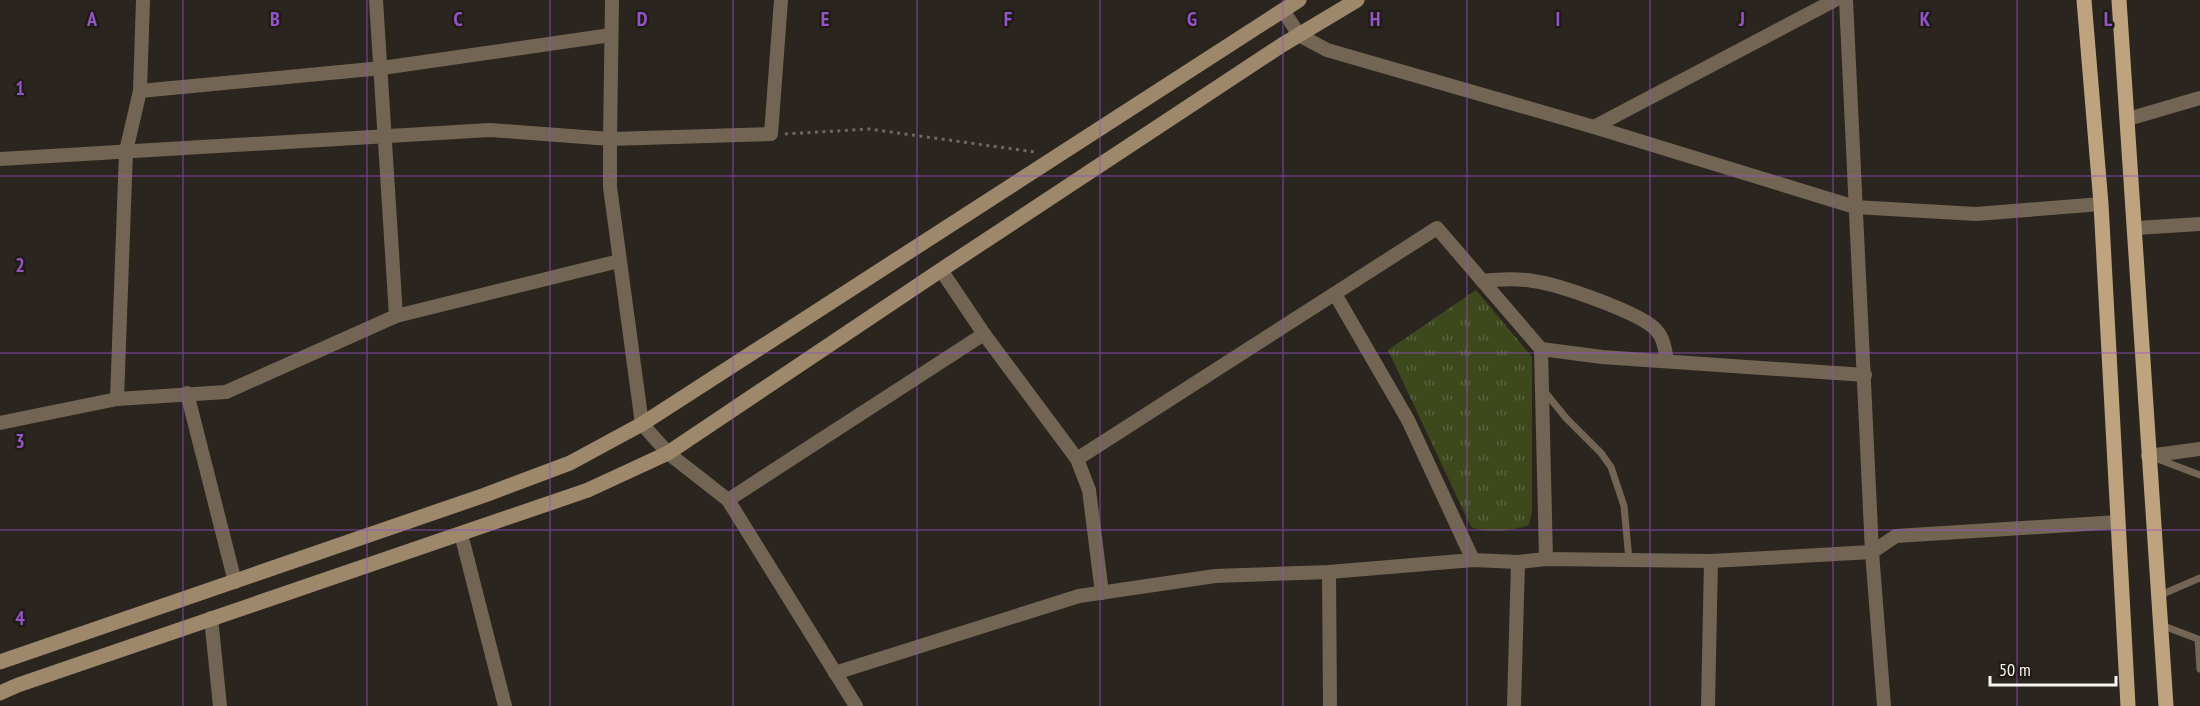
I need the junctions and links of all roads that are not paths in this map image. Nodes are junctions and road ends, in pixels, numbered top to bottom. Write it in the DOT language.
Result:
graph roads {
  1 [pos="143,0"];
  2 [pos="376,0"];
  3 [pos="612,0"];
  4 [pos="782,0"];
  5 [pos="1357,0"];
  6 [pos="1835,0"];
  7 [pos="1846,0"];
  8 [pos="2084,0"];
  9 [pos="2118,0"];
  10 [pos="1292,3"];
  11 [pos="611,34"];
  12 [pos="1299,34"];
  13 [pos="382,68"];
  14 [pos="140,91"];
  15 [pos="2200,98"];
  16 [pos="2128,119"];
  17 [pos="1594,127"];
  18 [pos="386,136"];
  19 [pos="610,139"];
  20 [pos="126,151"];
  21 [pos="0,159"];
  22 [pos="2101,204"];
  23 [pos="1855,207"];
  24 [pos="2200,224"];
  25 [pos="2136,228"];
  26 [pos="619,261"];
  27 [pos="941,270"];
  28 [pos="1482,281"];
  29 [pos="1335,294"];
  30 [pos="396,316"];
  31 [pos="984,334"];
  32 [pos="1541,349"];
  33 [pos="1667,361"];
  34 [pos="1865,375"];
  35 [pos="1542,389"];
  36 [pos="187,393"];
  37 [pos="117,399"];
  38 [pos="0,423"];
  39 [pos="642,424"];
  40 [pos="2200,449"];
  41 [pos="668,453"];
  42 [pos="2148,456"];
  43 [pos="1077,459"];
  44 [pos="2200,476"];
  45 [pos="728,500"];
  46 [pos="2118,522"];
  47 [pos="461,534"];
  48 [pos="1872,552"];
  49 [pos="1546,559"];
  50 [pos="1473,560"];
  51 [pos="1629,560"];
  52 [pos="1711,561"];
  53 [pos="1518,562"];
  54 [pos="1329,573"];
  55 [pos="2200,578"];
  56 [pos="235,582"];
  57 [pos="1102,593"];
  58 [pos="2158,596"];
  59 [pos="211,618"];
  60 [pos="2160,625"];
  61 [pos="5,659"];
  62 [pos="2200,669"];
  63 [pos="835,673"];
  64 [pos="18,685"];
  65 [pos="0,693"];
  66 [pos="0,700"];
  67 [pos="220,706"];
  68 [pos="505,706"];
  69 [pos="856,706"];
  70 [pos="1330,706"];
  71 [pos="1514,706"];
  72 [pos="1708,706"];
  73 [pos="1884,706"];
  74 [pos="2128,706"];
  75 [pos="2166,706"];
  1 -- 14 [label="street"];
  2 -- 13 [label="street"];
  3 -- 11 [label="street"];
  4 -- 19 [label="street"];
  5 -- 12 [label="main road"];
  6 -- 17 [label="street"];
  7 -- 23 [label="street"];
  8 -- 22 [label="main road"];
  9 -- 16 [label="main road"];
  10 -- 12 [label="street"];
  10 -- 39 [label="main road"];
  11 -- 13 [label="street"];
  11 -- 19 [label="street"];
  12 -- 17 [label="street"];
  12 -- 27 [label="main road"];
  13 -- 14 [label="street"];
  13 -- 18 [label="street"];
  14 -- 20 [label="street"];
  15 -- 16 [label="street"];
  16 -- 25 [label="main road"];
  17 -- 23 [label="street"];
  18 -- 19 [label="street"];
  18 -- 20 [label="street"];
  18 -- 30 [label="street"];
  19 -- 26 [label="street"];
  20 -- 21 [label="street"];
  20 -- 37 [label="street"];
  22 -- 23 [label="street"];
  22 -- 46 [label="main road"];
  23 -- 34 [label="street"];
  24 -- 25 [label="street"];
  25 -- 42 [label="main road"];
  26 -- 30 [label="street"];
  26 -- 39 [label="street"];
  27 -- 31 [label="street"];
  27 -- 41 [label="main road"];
  28 -- 29 [label="street"];
  28 -- 32 [label="street"];
  28 -- 33 [label="street"];
  29 -- 43 [label="street"];
  29 -- 50 [label="street"];
  30 -- 36 [label="street"];
  31 -- 43 [label="street"];
  31 -- 45 [label="street"];
  32 -- 33 [label="street"];
  32 -- 35 [label="street"];
  33 -- 34 [label="street"];
  34 -- 48 [label="street"];
  35 -- 49 [label="street"];
  35 -- 51 [label="lane"];
  36 -- 37 [label="street"];
  36 -- 56 [label="street"];
  37 -- 38 [label="street"];
  39 -- 41 [label="street"];
  39 -- 56 [label="main road"];
  40 -- 42 [label="street"];
  41 -- 45 [label="street"];
  41 -- 47 [label="main road"];
  42 -- 44 [label="lane"];
  42 -- 58 [label="main road"];
  43 -- 57 [label="street"];
  45 -- 63 [label="street"];
  46 -- 48 [label="street"];
  46 -- 74 [label="main road"];
  47 -- 59 [label="main road"];
  47 -- 68 [label="street"];
  48 -- 52 [label="street"];
  48 -- 73 [label="street"];
  49 -- 51 [label="street"];
  49 -- 53 [label="street"];
  50 -- 53 [label="street"];
  50 -- 54 [label="street"];
  51 -- 52 [label="street"];
  52 -- 72 [label="street"];
  53 -- 71 [label="street"];
  54 -- 57 [label="street"];
  54 -- 70 [label="street"];
  55 -- 58 [label="lane"];
  56 -- 61 [label="main road"];
  57 -- 63 [label="street"];
  58 -- 60 [label="main road"];
  59 -- 64 [label="main road"];
  59 -- 67 [label="street"];
  60 -- 62 [label="lane"];
  60 -- 75 [label="main road"];
  63 -- 69 [label="street"];
  64 -- 65 [label="main road"];
  64 -- 66 [label="main road"];
}
